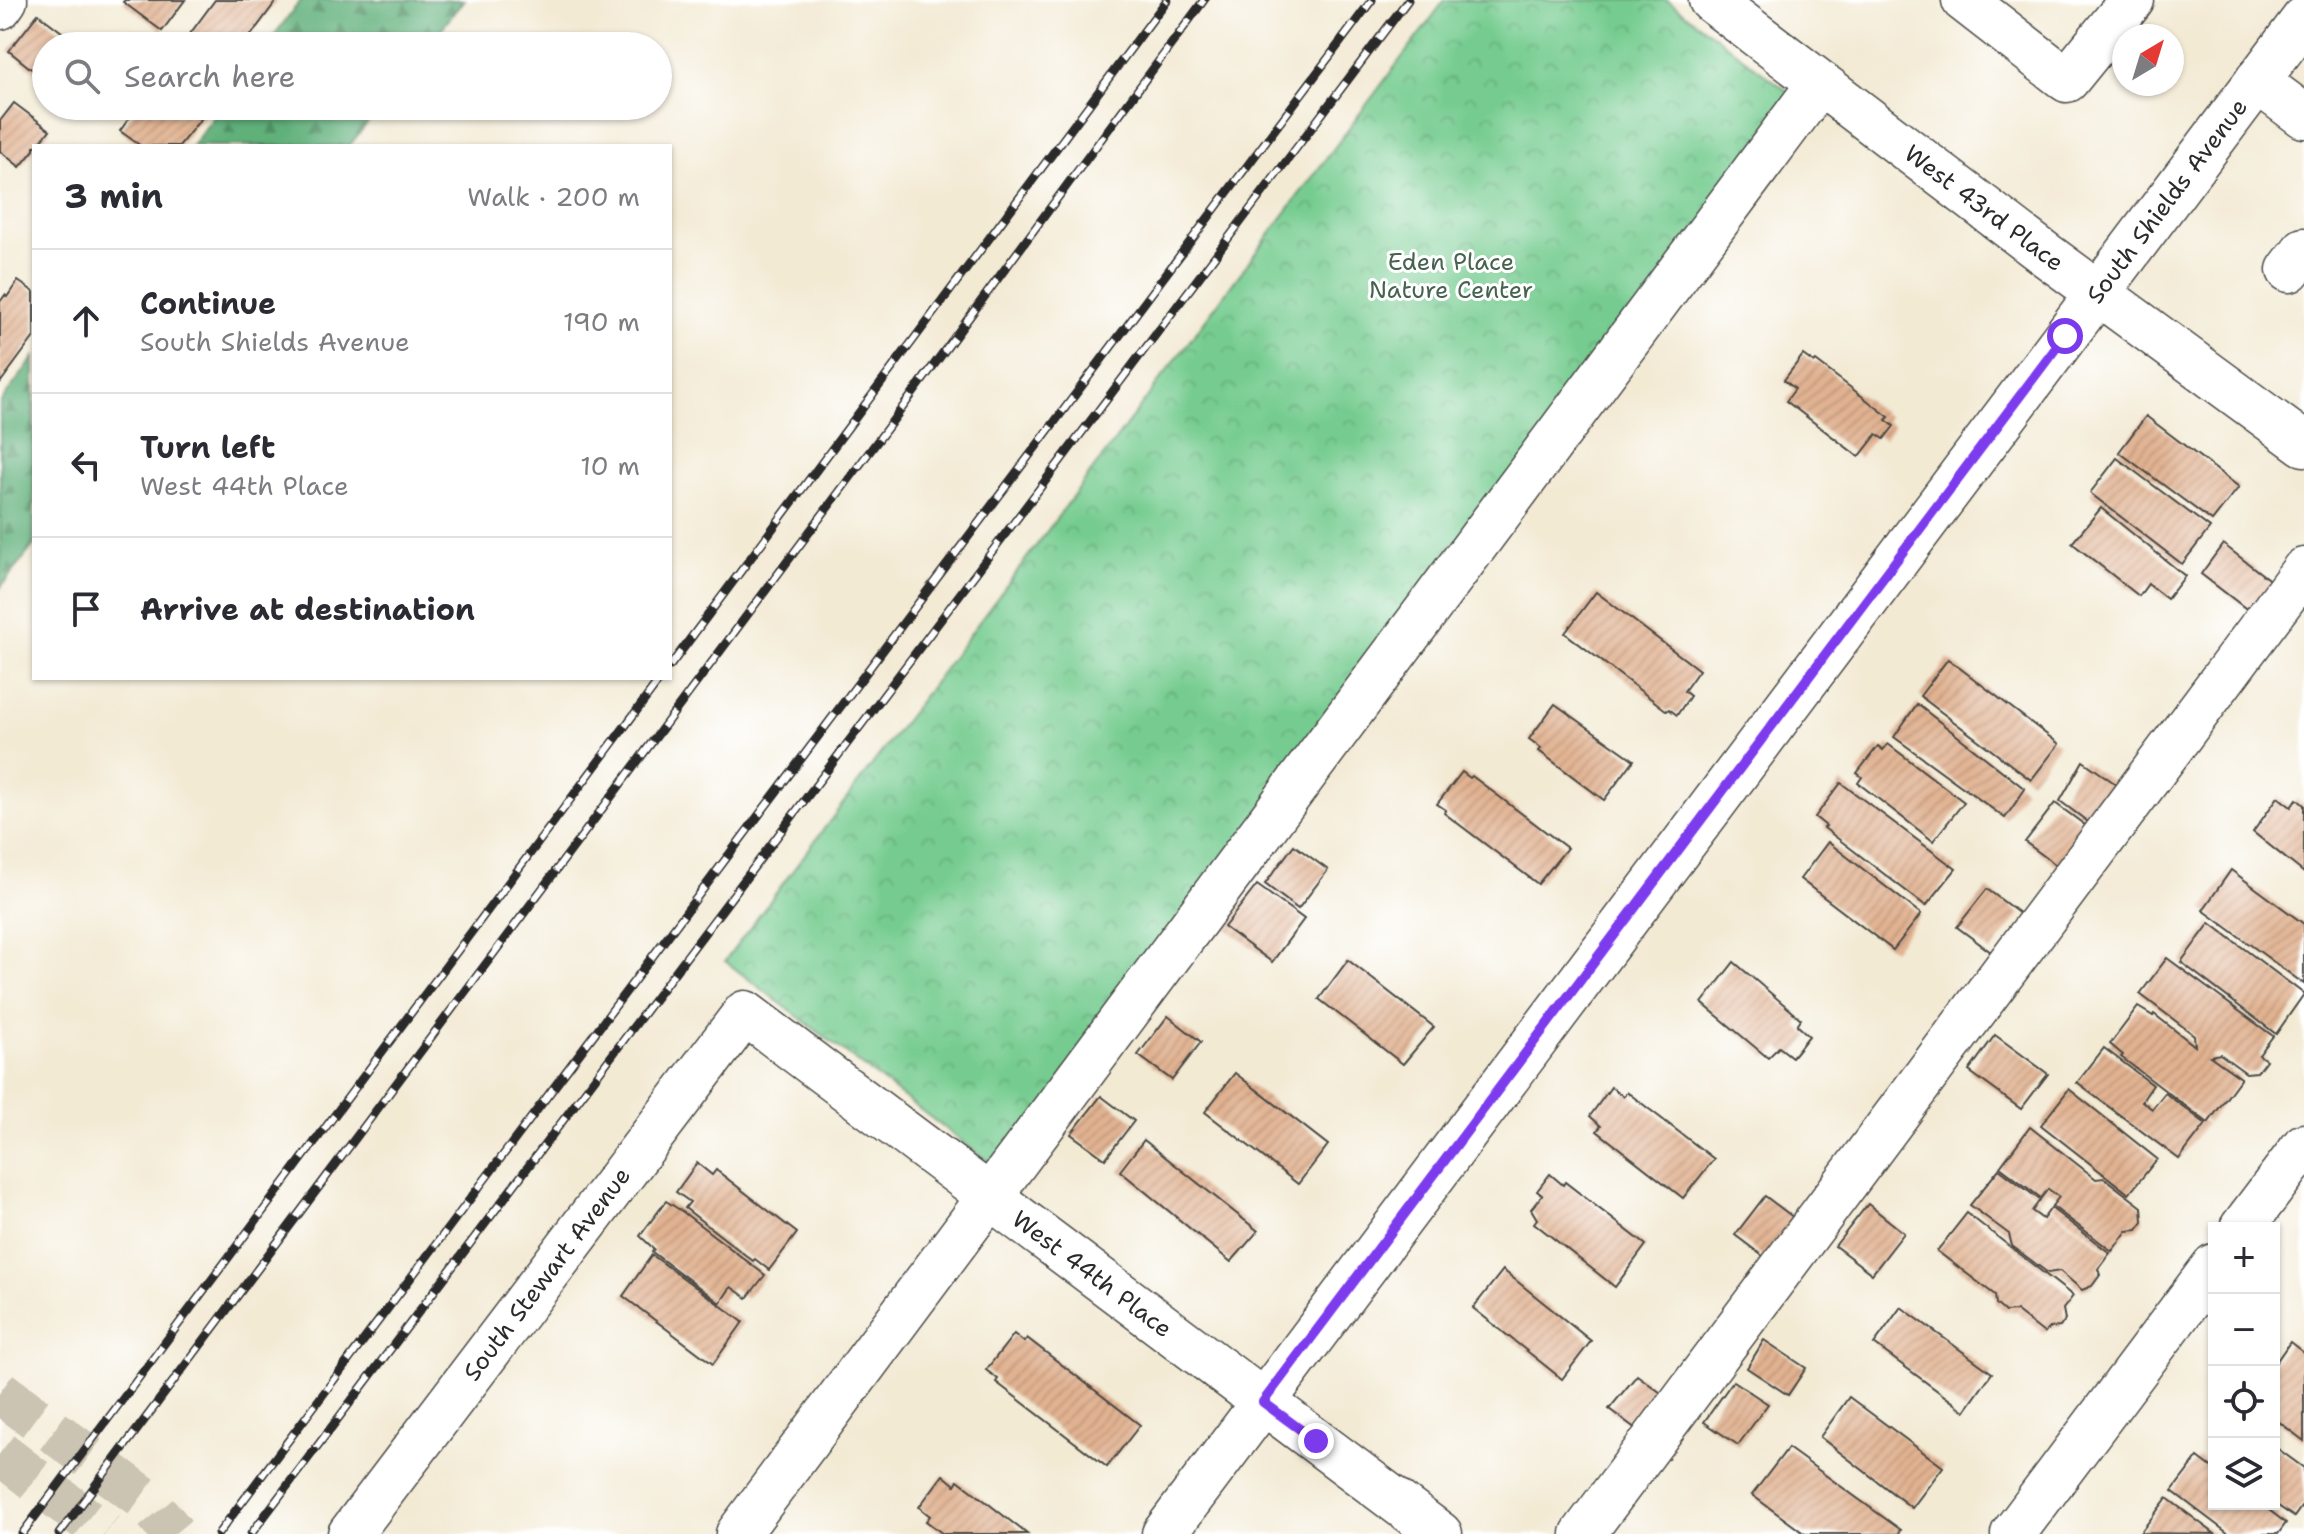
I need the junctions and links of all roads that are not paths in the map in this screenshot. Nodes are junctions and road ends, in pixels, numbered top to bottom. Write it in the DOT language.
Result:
graph roads {
  1 [pos="5,0"];
  2 [pos="1711,0"];
  3 [pos="1964,0"];
  4 [pos="2132,0"];
  5 [pos="0,7"];
  6 [pos="2304,19"];
  7 [pos="2257,81"];
  8 [pos="1820,83"];
  9 [pos="2304,116"];
  10 [pos="2097,293"];
  11 [pos="2304,444"];
  12 [pos="2304,570"];
  13 [pos="745,1013"];
  14 [pos="2304,1146"];
  15 [pos="990,1197"];
  16 [pos="2247,1222"];
  17 [pos="2208,1274"];
  18 [pos="1263,1402"];
  19 [pos="350,1534"];
  20 [pos="738,1534"];
  21 [pos="1164,1534"];
  22 [pos="1440,1534"];
  23 [pos="1583,1534"];
  24 [pos="2013,1534"];
  1 -- 5 [label="street"];
  2 -- 8 [label="street, West 43rd Place"];
  3 -- 4 [label="street"];
  6 -- 7 [label="street, South Shields Avenue"];
  7 -- 9 [label="street"];
  7 -- 10 [label="street, South Shields Avenue"];
  8 -- 10 [label="street, West 43rd Place"];
  8 -- 15 [label="street"];
  10 -- 11 [label="street, West 43rd Place"];
  10 -- 18 [label="street, South Shields Avenue"];
  12 -- 23 [label="street"];
  13 -- 15 [label="street, West 44th Place"];
  13 -- 19 [label="street, South Stewart Avenue"];
  14 -- 16 [label="street"];
  15 -- 18 [label="street, West 44th Place"];
  15 -- 20 [label="street"];
  17 -- 24 [label="street"];
  18 -- 21 [label="street, South Shields Avenue"];
  18 -- 22 [label="street, West 44th Place"];
}
